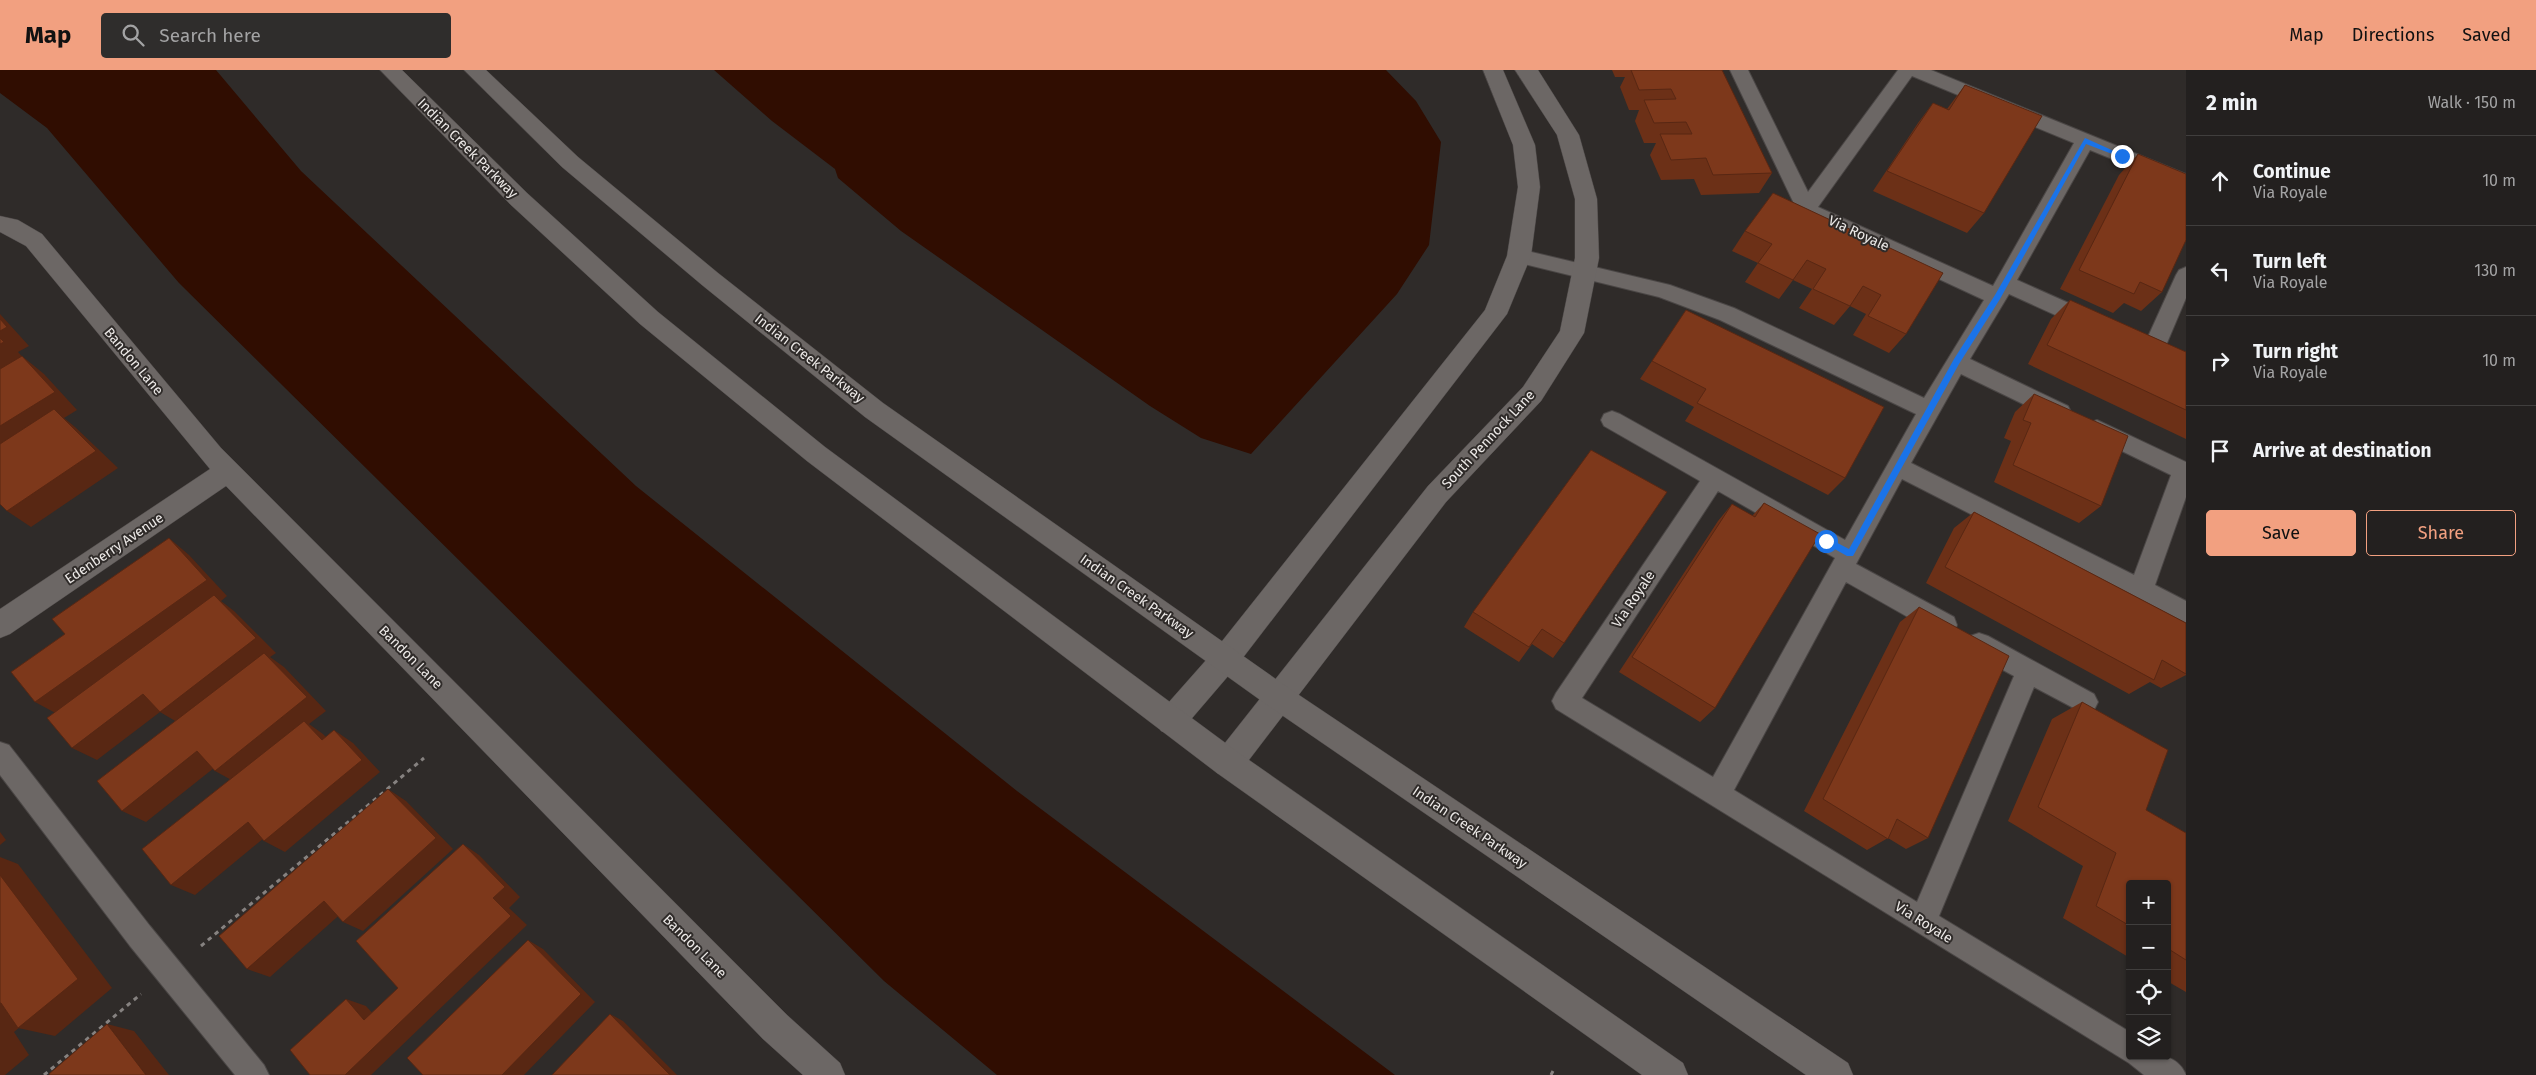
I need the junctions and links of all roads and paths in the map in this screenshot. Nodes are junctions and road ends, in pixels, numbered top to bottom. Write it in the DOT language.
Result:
graph roads {
  1 [pos="390,70"];
  2 [pos="474,70"];
  3 [pos="1493,70"];
  4 [pos="1525,70"];
  5 [pos="1739,70"];
  6 [pos="1907,70"];
  7 [pos="1915,70"];
  8 [pos="2085,141"];
  9 [pos="2186,182"];
  10 [pos="1806,209"];
  11 [pos="5,225"];
  12 [pos="1519,256"];
  13 [pos="1584,270"];
  14 [pos="2186,276"];
  15 [pos="2001,290"];
  16 [pos="2110,330"];
  17 [pos="2152,350"];
  18 [pos="1956,362"];
  19 [pos="1929,410"];
  20 [pos="1612,420"];
  21 [pos="1899,467"];
  22 [pos="228,471"];
  23 [pos="2185,471"];
  24 [pos="1714,478"];
  25 [pos="1846,561"];
  26 [pos="2141,590"];
  27 [pos="2186,613"];
  28 [pos="0,625"];
  29 [pos="1225,659"];
  30 [pos="2028,671"];
  31 [pos="1280,698"];
  32 [pos="2085,702"];
  33 [pos="1171,721"];
  34 [pos="0,754"];
  35 [pos="424,758"];
  36 [pos="1228,763"];
  37 [pos="1717,796"];
  38 [pos="1923,922"];
  39 [pos="201,946"];
  40 [pos="141,994"];
  41 [pos="2126,1047"];
  42 [pos="2148,1060"];
  43 [pos="44,1075"];
  44 [pos="254,1075"];
  45 [pos="828,1075"];
  46 [pos="1672,1075"];
  47 [pos="1836,1075"];
  48 [pos="2172,1075"];
  1 -- 33 [label="street, Indian Creek Parkway"];
  2 -- 29 [label="street, Indian Creek Parkway"];
  3 -- 12 [label="street"];
  4 -- 13 [label="street, South Pennock Lane"];
  5 -- 10 [label="lane"];
  6 -- 10 [label="lane"];
  7 -- 8 [label="lane"];
  8 -- 9 [label="lane"];
  8 -- 15 [label="lane"];
  10 -- 15 [label="lane, Via Royale"];
  11 -- 22 [label="street, Bandon Lane"];
  12 -- 13 [label="lane"];
  12 -- 29 [label="street"];
  13 -- 19 [label="lane"];
  13 -- 31 [label="street, South Pennock Lane"];
  14 -- 17 [label="lane"];
  15 -- 16 [label="lane, Via Royale"];
  15 -- 18 [label="lane"];
  18 -- 19 [label="lane"];
  18 -- 23 [label="lane"];
  19 -- 21 [label="lane"];
  20 -- 24 [label="lane"];
  21 -- 25 [label="lane"];
  21 -- 26 [label="lane"];
  22 -- 28 [label="street, Edenberry Avenue"];
  22 -- 45 [label="street, Bandon Lane"];
  23 -- 26 [label="lane"];
  24 -- 25 [label="lane"];
  24 -- 37 [label="lane, Via Royale"];
  25 -- 30 [label="lane"];
  25 -- 37 [label="lane"];
  26 -- 27 [label="lane"];
  29 -- 31 [label="street, Indian Creek Parkway"];
  29 -- 33 [label="street"];
  30 -- 32 [label="lane"];
  30 -- 38 [label="lane"];
  31 -- 36 [label="street, South Pennock Lane"];
  31 -- 47 [label="street, Indian Creek Parkway"];
  33 -- 36 [label="street, Indian Creek Parkway"];
  34 -- 44 [label="lane"];
  35 -- 39 [label="path"];
  36 -- 46 [label="street, Indian Creek Parkway"];
  37 -- 38 [label="lane, Via Royale"];
  38 -- 41 [label="lane, Via Royale"];
  40 -- 43 [label="path"];
  42 -- 48 [label="lane"];
}
